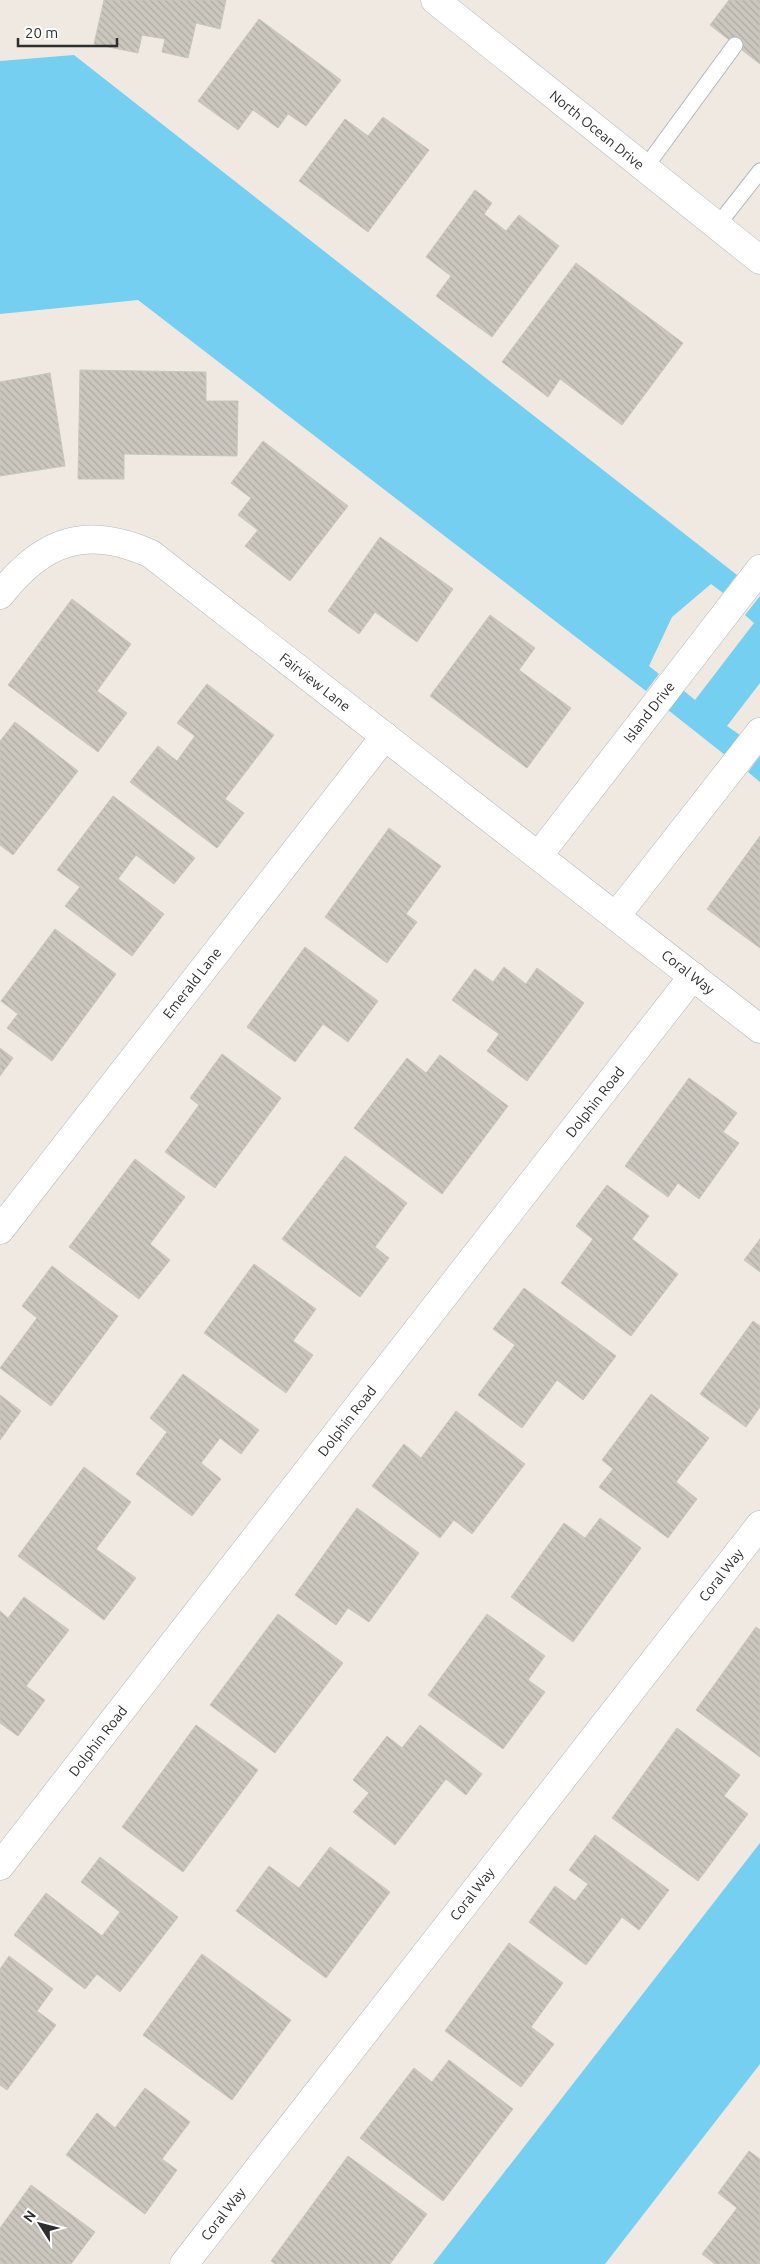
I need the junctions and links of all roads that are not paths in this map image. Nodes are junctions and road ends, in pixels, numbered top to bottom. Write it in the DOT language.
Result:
graph roads {
  1 [pos="435,0"];
  2 [pos="735,45"];
  3 [pos="645,168"];
  4 [pos="760,171"];
  5 [pos="717,226"];
  6 [pos="760,260"];
  7 [pos="760,569"];
  8 [pos="0,595"];
  9 [pos="760,732"];
  10 [pos="385,736"];
  11 [pos="538,855"];
  12 [pos="616,916"];
  13 [pos="693,976"];
  14 [pos="760,1029"];
  15 [pos="0,1230"];
  16 [pos="760,1525"];
  17 [pos="0,1866"];
  18 [pos="184,2264"];
  1 -- 3 [label="street, North Ocean Drive"];
  2 -- 3 [label="lane"];
  3 -- 5 [label="street, North Ocean Drive"];
  4 -- 5 [label="lane"];
  5 -- 6 [label="street, North Ocean Drive"];
  7 -- 11 [label="street, Island Drive"];
  8 -- 10 [label="street, Fairview Lane"];
  9 -- 12 [label="street"];
  10 -- 11 [label="street, Fairview Lane"];
  10 -- 15 [label="street, Emerald Lane"];
  11 -- 12 [label="street, Fairview Lane"];
  12 -- 13 [label="street, Coral Way"];
  13 -- 14 [label="street, Coral Way"];
  13 -- 17 [label="street, Dolphin Road"];
  16 -- 18 [label="street, Coral Way"];
}
